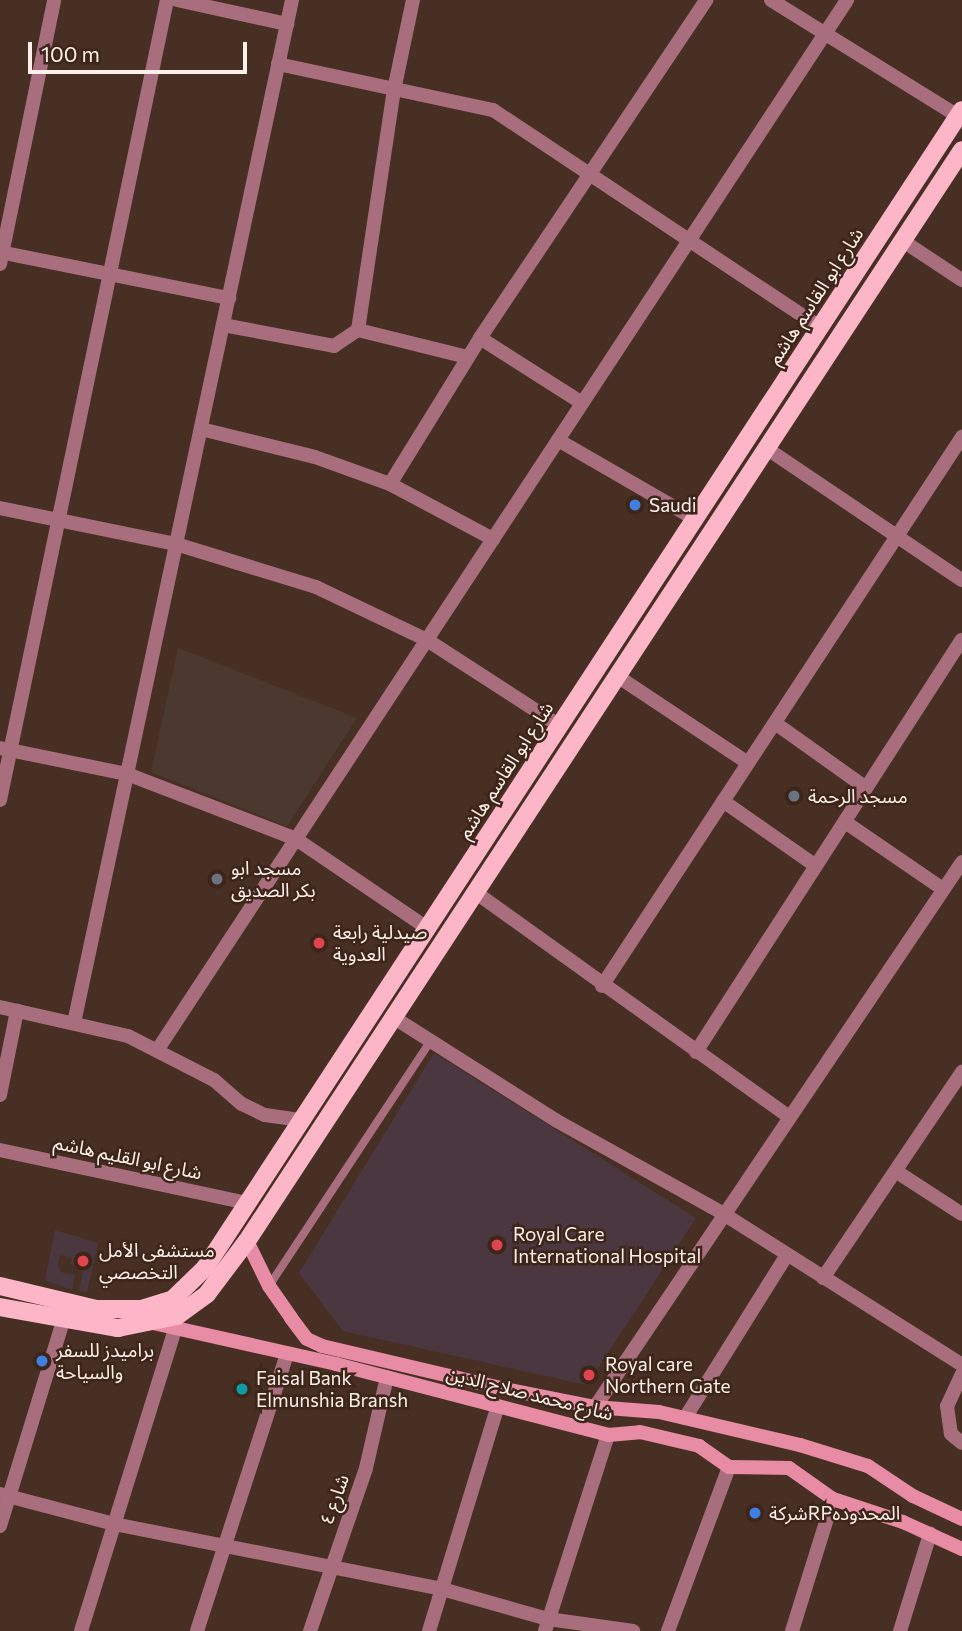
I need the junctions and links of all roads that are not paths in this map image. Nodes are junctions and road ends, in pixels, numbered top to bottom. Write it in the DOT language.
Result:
graph roads {
  1 [pos="54,0"];
  2 [pos="167,0"];
  3 [pos="177,0"];
  4 [pos="292,0"];
  5 [pos="413,0"];
  6 [pos="706,0"];
  7 [pos="771,0"];
  8 [pos="847,0"];
  9 [pos="287,24"];
  10 [pos="823,36"];
  11 [pos="278,64"];
  12 [pos="394,90"];
  13 [pos="960,113"];
  14 [pos="962,150"];
  15 [pos="588,173"];
  16 [pos="689,240"];
  17 [pos="902,241"];
  18 [pos="1,256"];
  19 [pos="110,274"];
  20 [pos="962,280"];
  21 [pos="229,298"];
  22 [pos="223,325"];
  23 [pos="820,327"];
  24 [pos="358,330"];
  25 [pos="480,338"];
  26 [pos="467,357"];
  27 [pos="582,402"];
  28 [pos="201,429"];
  29 [pos="962,437"];
  30 [pos="558,440"];
  31 [pos="766,449"];
  32 [pos="390,484"];
  33 [pos="0,508"];
  34 [pos="695,519"];
  35 [pos="58,520"];
  36 [pos="897,536"];
  37 [pos="493,539"];
  38 [pos="176,544"];
  39 [pos="962,580"];
  40 [pos="426,640"];
  41 [pos="962,640"];
  42 [pos="617,676"];
  43 [pos="775,723"];
  44 [pos="560,726"];
  45 [pos="5,749"];
  46 [pos="748,763"];
  47 [pos="127,774"];
  48 [pos="866,788"];
  49 [pos="0,800"];
  50 [pos="723,802"];
  51 [pos="845,822"];
  52 [pos="296,839"];
  53 [pos="962,862"];
  54 [pos="816,866"];
  55 [pos="943,889"];
  56 [pos="475,892"];
  57 [pos="428,928"];
  58 [pos="602,986"];
  59 [pos="0,1007"];
  60 [pos="16,1010"];
  61 [pos="393,1017"];
  62 [pos="74,1023"];
  63 [pos="429,1043"];
  64 [pos="158,1049"];
  65 [pos="696,1052"];
  66 [pos="962,1072"];
  67 [pos="0,1095"];
  68 [pos="788,1116"];
  69 [pos="302,1120"];
  70 [pos="0,1150"];
  71 [pos="897,1172"];
  72 [pos="248,1203"];
  73 [pos="722,1213"];
  74 [pos="962,1214"];
  75 [pos="247,1241"];
  76 [pos="787,1255"];
  77 [pos="823,1278"];
  78 [pos="0,1286"];
  79 [pos="269,1286"];
  80 [pos="0,1307"];
  81 [pos="62,1321"];
  82 [pos="153,1323"];
  83 [pos="175,1329"];
  84 [pos="287,1354"];
  85 [pos="962,1365"];
  86 [pos="962,1374"];
  87 [pos="387,1377"];
  88 [pos="498,1406"];
  89 [pos="595,1407"];
  90 [pos="685,1418"];
  91 [pos="608,1435"];
  92 [pos="962,1443"];
  93 [pos="729,1467"];
  94 [pos="5,1495"];
  95 [pos="833,1499"];
  96 [pos="962,1520"];
  97 [pos="114,1524"];
  98 [pos="0,1526"];
  99 [pos="930,1534"];
  100 [pos="224,1545"];
  101 [pos="962,1549"];
  102 [pos="331,1564"];
  103 [pos="442,1589"];
  104 [pos="546,1625"];
  105 [pos="81,1631"];
  106 [pos="197,1631"];
  107 [pos="310,1631"];
  108 [pos="429,1631"];
  109 [pos="632,1631"];
  110 [pos="668,1631"];
  111 [pos="792,1631"];
  112 [pos="901,1631"];
  1 -- 18 [label="street"];
  2 -- 19 [label="street"];
  3 -- 9 [label="street"];
  4 -- 9 [label="street"];
  5 -- 12 [label="street"];
  6 -- 15 [label="street"];
  7 -- 10 [label="street"];
  8 -- 10 [label="street"];
  9 -- 11 [label="street"];
  10 -- 13 [label="street"];
  10 -- 16 [label="street"];
  11 -- 12 [label="street"];
  11 -- 21 [label="street"];
  12 -- 15 [label="street"];
  12 -- 24 [label="street"];
  13 -- 23 [label="main road, شارع ابو القاسم هاشم"];
  14 -- 17 [label="main road"];
  15 -- 16 [label="street"];
  15 -- 25 [label="street"];
  16 -- 23 [label="street"];
  16 -- 27 [label="street"];
  17 -- 20 [label="street"];
  17 -- 31 [label="main road"];
  18 -- 19 [label="street"];
  19 -- 21 [label="street"];
  19 -- 35 [label="street"];
  21 -- 22 [label="street"];
  22 -- 24 [label="street"];
  22 -- 28 [label="street"];
  23 -- 34 [label="main road, شارع ابو القاسم هاشم"];
  24 -- 26 [label="street"];
  25 -- 26 [label="street"];
  25 -- 27 [label="street"];
  26 -- 32 [label="street"];
  27 -- 30 [label="street"];
  28 -- 32 [label="street"];
  28 -- 38 [label="street"];
  29 -- 36 [label="street"];
  30 -- 34 [label="street"];
  30 -- 37 [label="street"];
  31 -- 36 [label="street"];
  31 -- 42 [label="main road"];
  32 -- 37 [label="street"];
  33 -- 35 [label="street"];
  34 -- 44 [label="main road, شارع ابو القاسم هاشم"];
  35 -- 38 [label="street"];
  35 -- 45 [label="street"];
  36 -- 39 [label="street"];
  36 -- 43 [label="street"];
  37 -- 40 [label="street"];
  38 -- 40 [label="street"];
  38 -- 47 [label="street"];
  40 -- 44 [label="street"];
  40 -- 52 [label="street"];
  41 -- 48 [label="street"];
  42 -- 46 [label="street"];
  42 -- 56 [label="main road"];
  43 -- 46 [label="street"];
  43 -- 48 [label="street"];
  44 -- 57 [label="main road, شارع ابو القاسم هاشم"];
  45 -- 47 [label="street"];
  45 -- 49 [label="street"];
  46 -- 50 [label="street"];
  47 -- 52 [label="street"];
  47 -- 62 [label="street"];
  48 -- 51 [label="street"];
  50 -- 54 [label="street"];
  50 -- 58 [label="street"];
  51 -- 54 [label="street"];
  51 -- 55 [label="street"];
  52 -- 57 [label="street"];
  52 -- 64 [label="street"];
  53 -- 55 [label="street"];
  54 -- 65 [label="street"];
  55 -- 68 [label="street"];
  56 -- 58 [label="street"];
  56 -- 61 [label="main road"];
  57 -- 69 [label="main road, شارع ابو القاسم هاشم"];
  58 -- 65 [label="street"];
  59 -- 60 [label="street"];
  60 -- 62 [label="street"];
  60 -- 67 [label="street"];
  61 -- 63 [label="street"];
  61 -- 75 [label="main road"];
  62 -- 64 [label="street"];
  63 -- 73 [label="street"];
  63 -- 79 [label="lane"];
  64 -- 69 [label="street"];
  65 -- 68 [label="street"];
  66 -- 71 [label="street"];
  68 -- 73 [label="street"];
  69 -- 72 [label="main road, شارع ابو القاسم هاشم"];
  70 -- 72 [label="street, شارع ابو القليم هاشم"];
  71 -- 74 [label="street"];
  71 -- 77 [label="street"];
  72 -- 78 [label="main road, شارع ابو القاسم هاشم"];
  73 -- 76 [label="street"];
  73 -- 89 [label="street"];
  75 -- 79 [label="main road, شارع محمد صلاح الدين"];
  75 -- 82 [label="main road"];
  76 -- 77 [label="street"];
  76 -- 90 [label="street"];
  77 -- 85 [label="street"];
  79 -- 89 [label="main road, شارع محمد صلاح الدين"];
  80 -- 81 [label="main road"];
  81 -- 82 [label="main road"];
  81 -- 94 [label="street"];
  82 -- 83 [label="main road, شارع محمد صلاح الدين"];
  83 -- 84 [label="main road, شارع محمد صلاح الدين"];
  83 -- 97 [label="street"];
  84 -- 87 [label="main road, شارع محمد صلاح الدين"];
  84 -- 100 [label="street"];
  86 -- 92 [label="street"];
  87 -- 88 [label="main road, شارع محمد صلاح الدين"];
  87 -- 102 [label="street, شارع ٤"];
  88 -- 91 [label="main road, شارع محمد صلاح الدين"];
  88 -- 103 [label="street"];
  89 -- 90 [label="main road, شارع محمد صلاح الدين"];
  90 -- 96 [label="main road, شارع محمد صلاح الدين"];
  91 -- 93 [label="main road, شارع محمد صلاح الدين"];
  91 -- 104 [label="street"];
  93 -- 95 [label="main road"];
  93 -- 110 [label="street"];
  94 -- 97 [label="street"];
  94 -- 98 [label="street"];
  95 -- 99 [label="main road"];
  95 -- 111 [label="street"];
  97 -- 100 [label="street"];
  97 -- 105 [label="street"];
  99 -- 101 [label="main road"];
  99 -- 112 [label="street"];
  100 -- 102 [label="street"];
  100 -- 106 [label="street"];
  102 -- 103 [label="street"];
  102 -- 107 [label="street, شارع ٤"];
  103 -- 104 [label="street"];
  103 -- 108 [label="street"];
  104 -- 109 [label="street"];
}
